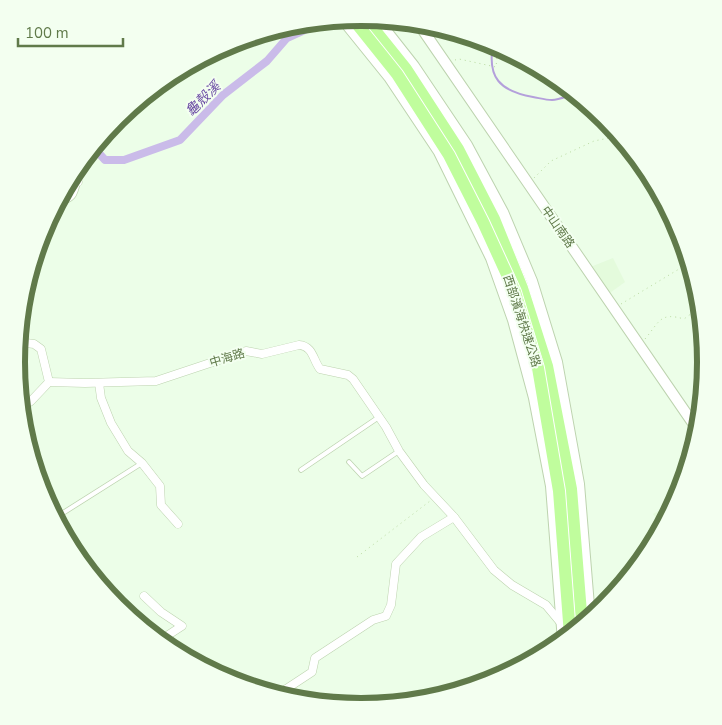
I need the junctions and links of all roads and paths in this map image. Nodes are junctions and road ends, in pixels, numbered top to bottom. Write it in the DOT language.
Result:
graph roads {
  1 [pos="359,26"];
  2 [pos="372,26"];
  3 [pos="348,27"];
  4 [pos="383,27"];
  5 [pos="424,33"];
  6 [pos="497,55"];
  7 [pos="445,63"];
  8 [pos="611,138"];
  9 [pos="78,182"];
  10 [pos="528,184"];
  11 [pos="66,201"];
  12 [pos="683,267"];
  13 [pos="614,309"];
  14 [pos="693,312"];
  15 [pos="26,343"];
  16 [pos="639,345"];
  17 [pos="49,382"];
  18 [pos="100,383"];
  19 [pos="28,402"];
  20 [pos="379,417"];
  21 [pos="692,422"];
  22 [pos="399,451"];
  23 [pos="349,462"];
  24 [pos="142,463"];
  25 [pos="301,470"];
  26 [pos="435,497"];
  27 [pos="62,514"];
  28 [pos="454,517"];
  29 [pos="178,524"];
  30 [pos="357,557"];
  31 [pos="144,596"];
  32 [pos="589,609"];
  33 [pos="581,616"];
  34 [pos="561,623"];
  35 [pos="569,626"];
  36 [pos="569,626"];
  37 [pos="562,632"];
  38 [pos="166,636"];
  39 [pos="286,690"];
  1 -- 35 [label="highway, 西部濱海快速公路, bridge"];
  2 -- 33 [label="highway, 西部濱海快速公路"];
  3 -- 34 [label="street"];
  4 -- 32 [label="street"];
  5 -- 7 [label="street, 中山南路"];
  6 -- 7 [label="path"];
  7 -- 10 [label="street, 中山南路"];
  8 -- 10 [label="path"];
  9 -- 11 [label="lane"];
  10 -- 13 [label="street, 中山南路"];
  12 -- 13 [label="path"];
  13 -- 16 [label="street, 中山南路"];
  14 -- 16 [label="path"];
  15 -- 17 [label="street"];
  16 -- 21 [label="street, 中山南路"];
  17 -- 18 [label="street, 中海路"];
  17 -- 19 [label="street"];
  18 -- 20 [label="street, 中海路"];
  18 -- 24 [label="street"];
  20 -- 22 [label="street, 中海路"];
  20 -- 25 [label="lane"];
  22 -- 23 [label="lane"];
  22 -- 26 [label="street, 中海路"];
  24 -- 27 [label="lane"];
  24 -- 29 [label="street"];
  26 -- 28 [label="street, 中海路"];
  26 -- 30 [label="path"];
  28 -- 34 [label="street, 中海路"];
  28 -- 39 [label="street"];
  31 -- 38 [label="street"];
  34 -- 36 [label="street, 中海路"];
  34 -- 37 [label="street"];
}
